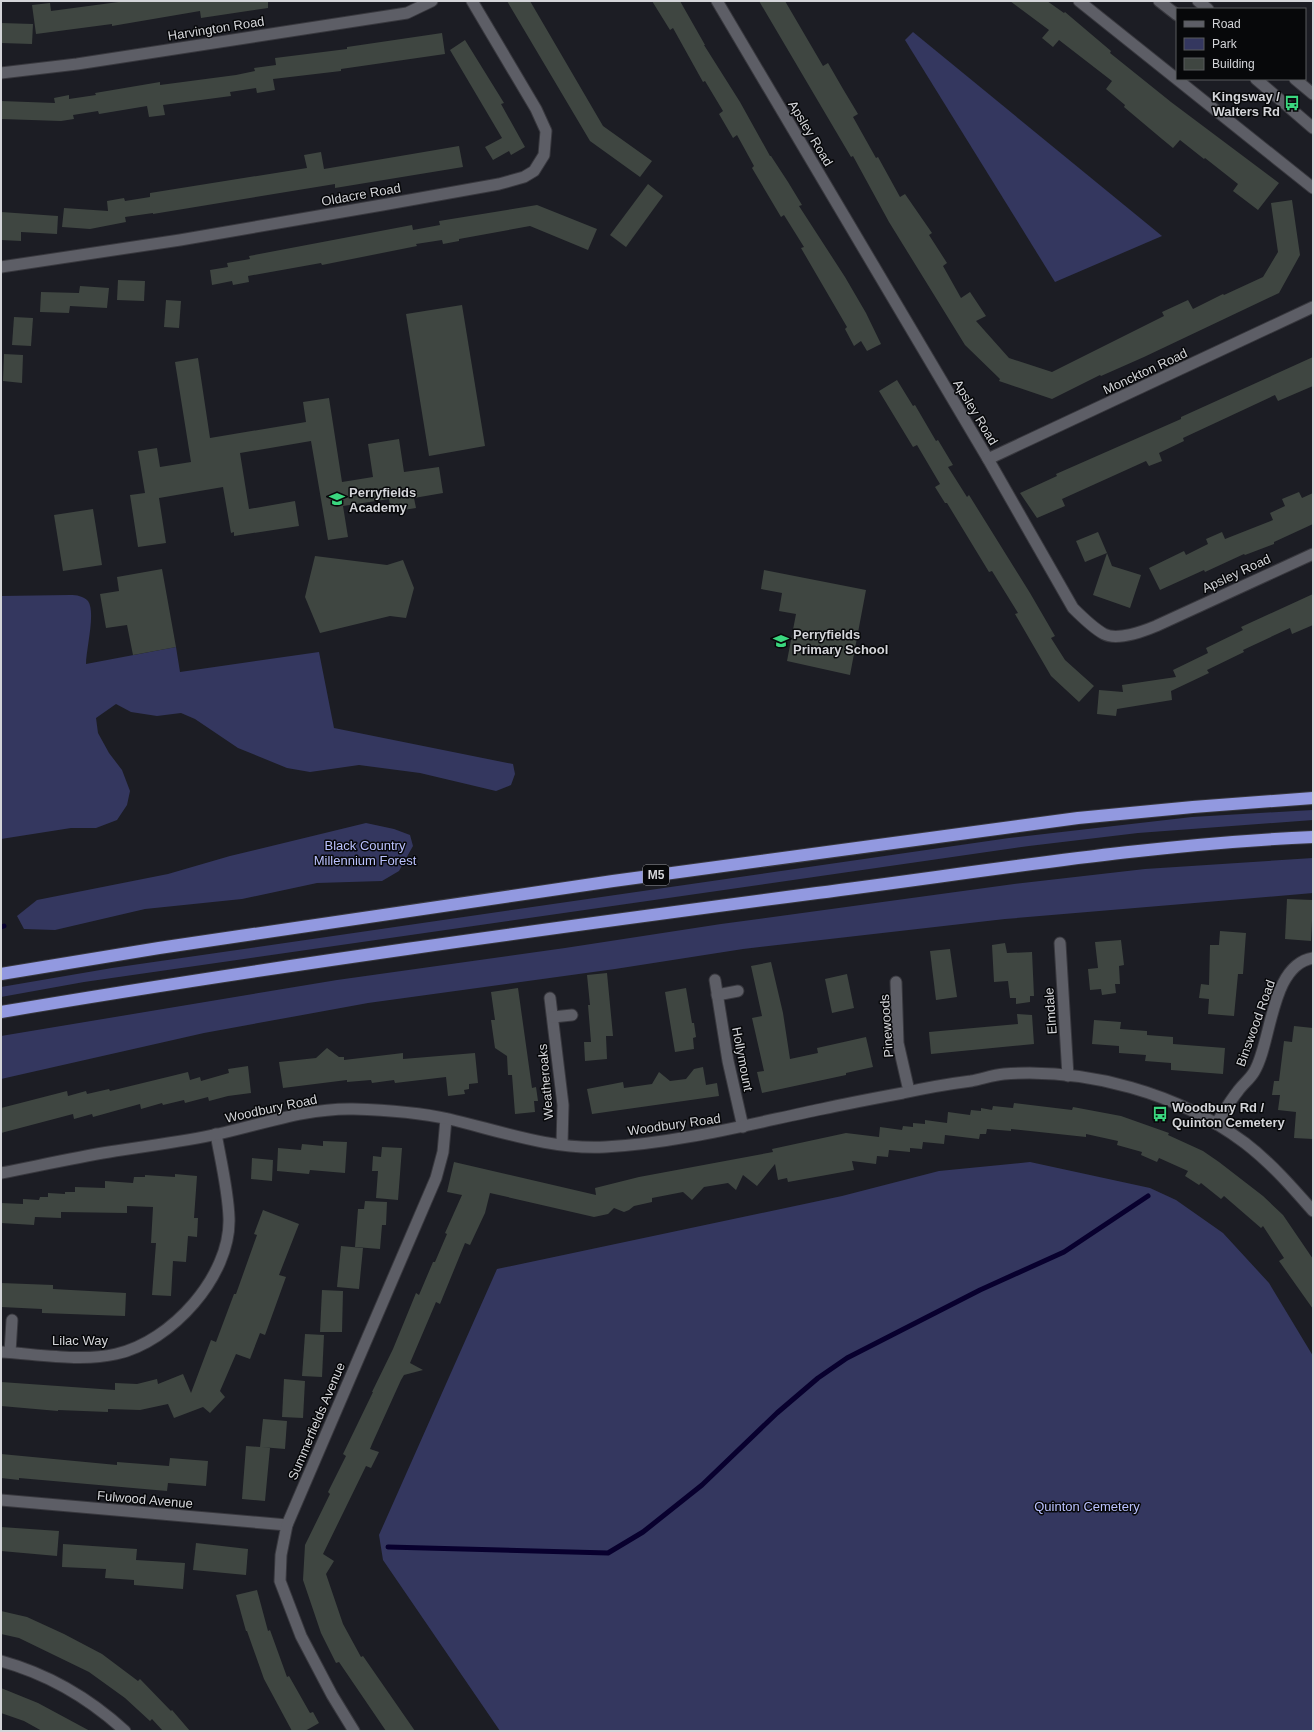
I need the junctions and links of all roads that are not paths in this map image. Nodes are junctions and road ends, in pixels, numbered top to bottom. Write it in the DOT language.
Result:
graph roads {
  1 [pos="432,1"];
  2 [pos="472,1"];
  3 [pos="717,1"];
  4 [pos="1079,1"];
  5 [pos="1159,1"];
  6 [pos="1198,1"];
  7 [pos="1207,8"];
  8 [pos="1176,14"];
  9 [pos="1,74"];
  10 [pos="1176,79"];
  11 [pos="1178,80"];
  12 [pos="1257,80"];
  13 [pos="1296,80"];
  14 [pos="1313,94"];
  15 [pos="1313,128"];
  16 [pos="1313,188"];
  17 [pos="1,267"];
  18 [pos="1313,307"];
  19 [pos="988,459"];
  20 [pos="1313,554"];
  21 [pos="1313,798"];
  22 [pos="1313,837"];
  23 [pos="1060,943"];
  24 [pos="1313,958"];
  25 [pos="1,974"];
  26 [pos="715,980"];
  27 [pos="896,982"];
  28 [pos="738,991"];
  29 [pos="717,995"];
  30 [pos="550,998"];
  31 [pos="1,1012"];
  32 [pos="572,1015"];
  33 [pos="553,1017"];
  34 [pos="1068,1076"];
  35 [pos="909,1092"];
  36 [pos="446,1119"];
  37 [pos="1216,1124"];
  38 [pos="743,1127"];
  39 [pos="216,1134"];
  40 [pos="562,1144"];
  41 [pos="1,1174"];
  42 [pos="1313,1211"];
  43 [pos="12,1320"];
  44 [pos="6,1352"];
  45 [pos="1,1500"];
  46 [pos="287,1525"];
  47 [pos="1,1661"];
  48 [pos="125,1731"];
  49 [pos="354,1731"];
  1 -- 9 [label="street, Harvington Road"];
  2 -- 17 [label="street, Oldacre Road"];
  3 -- 19 [label="street, Apsley Road"];
  4 -- 10 [label="street"];
  5 -- 8 [label="street"];
  6 -- 7 [label="street"];
  11 -- 16 [label="street"];
  12 -- 15 [label="street"];
  13 -- 14 [label="street"];
  18 -- 19 [label="street, Monckton Road"];
  19 -- 20 [label="street, Apsley Road"];
  21 -- 25 [label="highway, M5"];
  22 -- 31 [label="highway"];
  23 -- 34 [label="street, Elmdale"];
  24 -- 37 [label="street, Binswood Road"];
  26 -- 29 [label="street, Hollymount"];
  27 -- 35 [label="street, Pinewoods"];
  28 -- 29 [label="street"];
  29 -- 38 [label="street, Hollymount"];
  30 -- 33 [label="street, Weatheroaks"];
  32 -- 33 [label="street"];
  33 -- 40 [label="street, Weatheroaks"];
  34 -- 35 [label="street, Woodbury Road"];
  34 -- 37 [label="street, Woodbury Road"];
  35 -- 38 [label="street, Woodbury Road"];
  36 -- 39 [label="street, Woodbury Road"];
  36 -- 40 [label="street, Woodbury Road"];
  36 -- 46 [label="street, Summerfields Avenue"];
  37 -- 42 [label="street, Woodbury Road"];
  38 -- 40 [label="street, Woodbury Road"];
  39 -- 41 [label="street, Woodbury Road"];
  39 -- 44 [label="street, Lilac Way"];
  43 -- 44 [label="street, Lilac Way"];
  45 -- 46 [label="street, Fulwood Avenue"];
  46 -- 49 [label="street, Summerfields Avenue"];
  47 -- 48 [label="street"];
}
